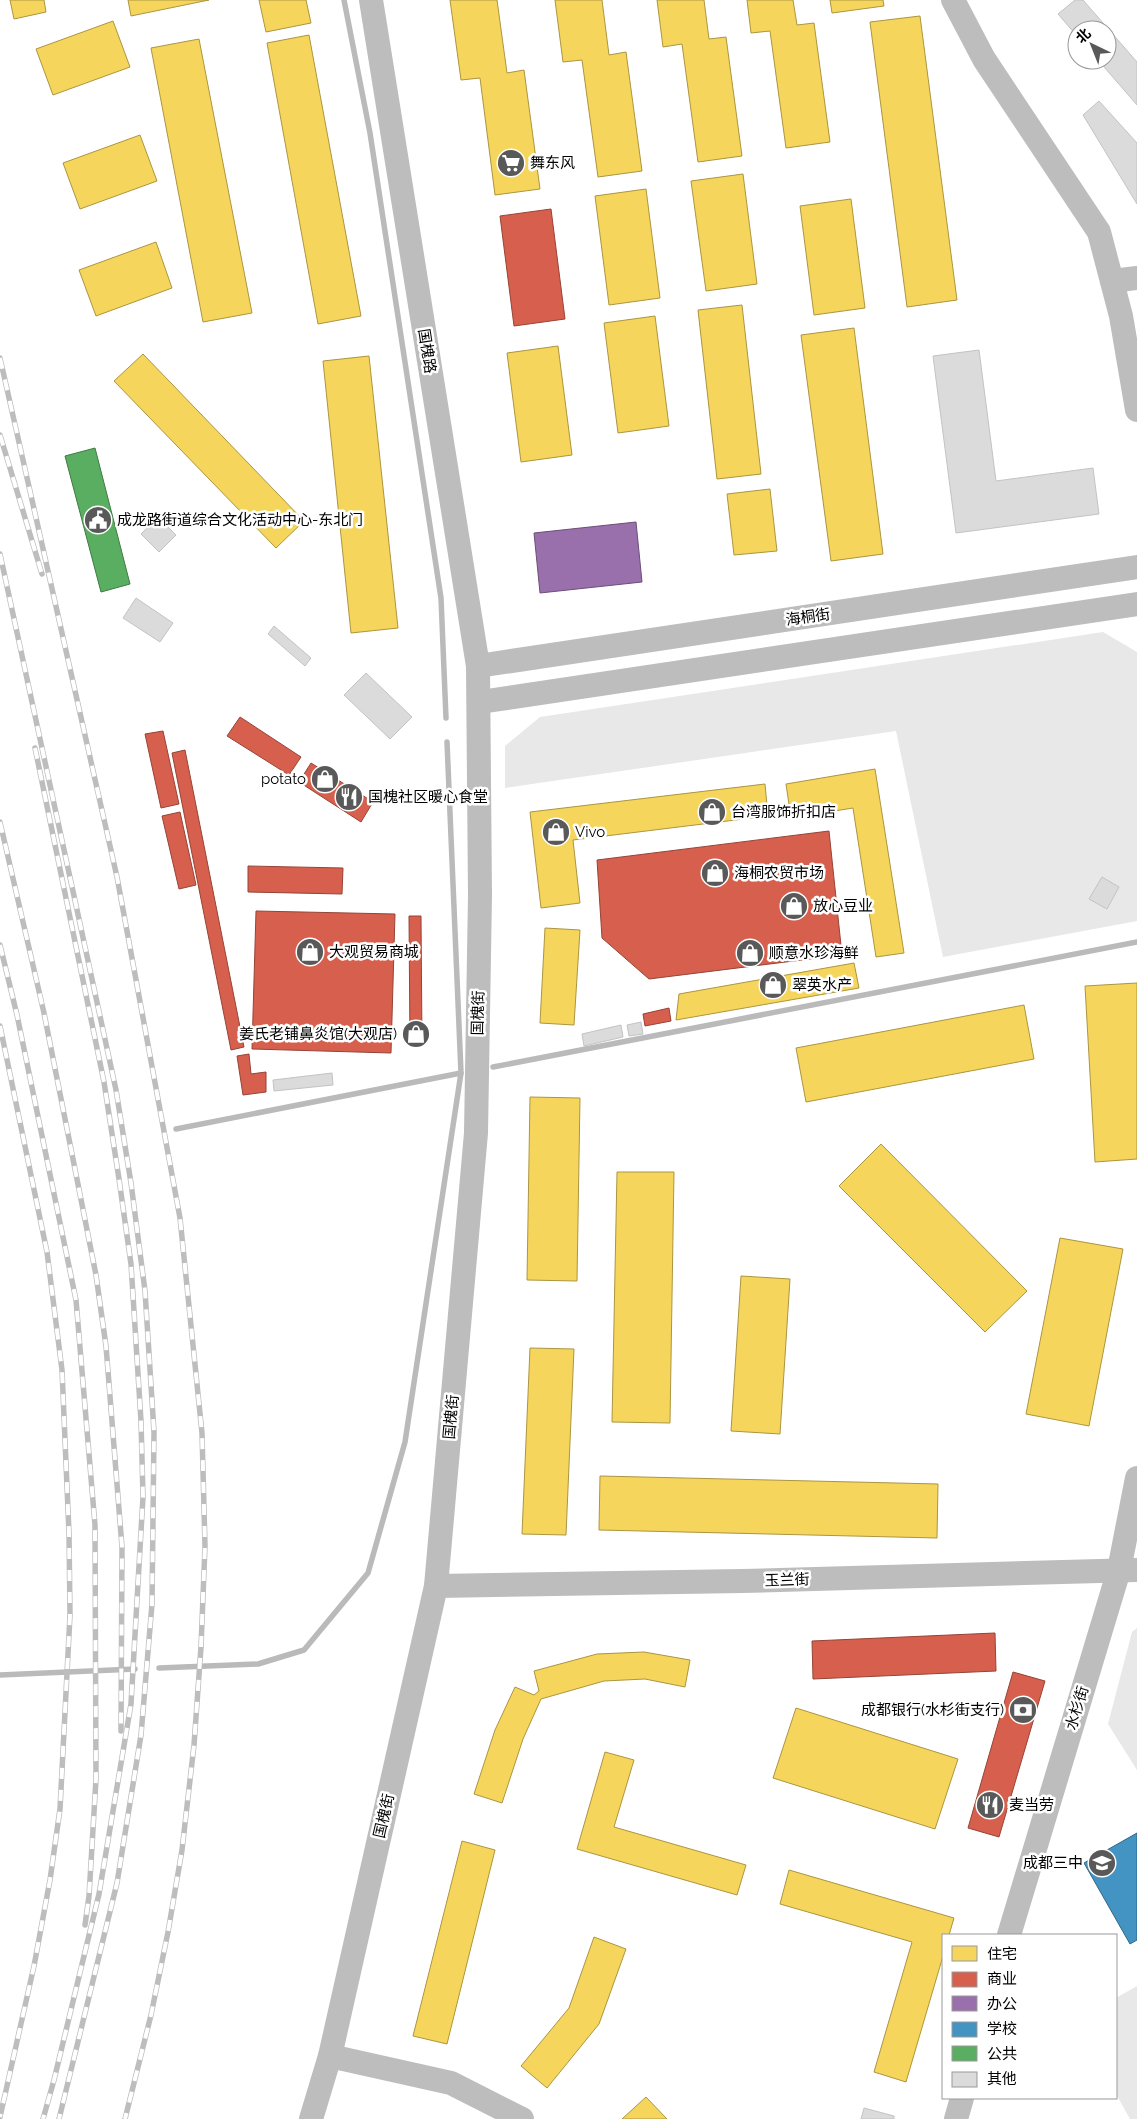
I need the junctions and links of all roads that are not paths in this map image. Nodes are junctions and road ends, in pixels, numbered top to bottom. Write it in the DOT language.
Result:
graph roads {
  1 [pos="371,0"];
  2 [pos="953,0"];
  3 [pos="1137,278"];
  4 [pos="1112,281"];
  5 [pos="1137,410"];
  6 [pos="1137,568"];
  7 [pos="1137,604"];
  8 [pos="478,666"];
  9 [pos="480,702"];
  10 [pos="1137,1478"];
  11 [pos="1128,1570"];
  12 [pos="436,1586"];
  13 [pos="1009,1934"];
  14 [pos="330,2056"];
  15 [pos="962,2099"];
  16 [pos="311,2119"];
  17 [pos="522,2119"];
  18 [pos="956,2119"];
  1 -- 8 [label="street, 国槐路"];
  2 -- 4 [label="street"];
  3 -- 4 [label="street"];
  4 -- 5 [label="street"];
  6 -- 8 [label="street, 海桐街"];
  7 -- 9 [label="street"];
  8 -- 9 [label="street, 国槐路"];
  9 -- 12 [label="street, 国槐街"];
  10 -- 11 [label="street, 水杉街"];
  11 -- 12 [label="street, 玉兰街"];
  11 -- 13 [label="street, 水杉街"];
  12 -- 14 [label="street, 国槐街"];
  14 -- 16 [label="street, 国槐街"];
  14 -- 17 [label="street"];
  15 -- 18 [label="street"];
}
